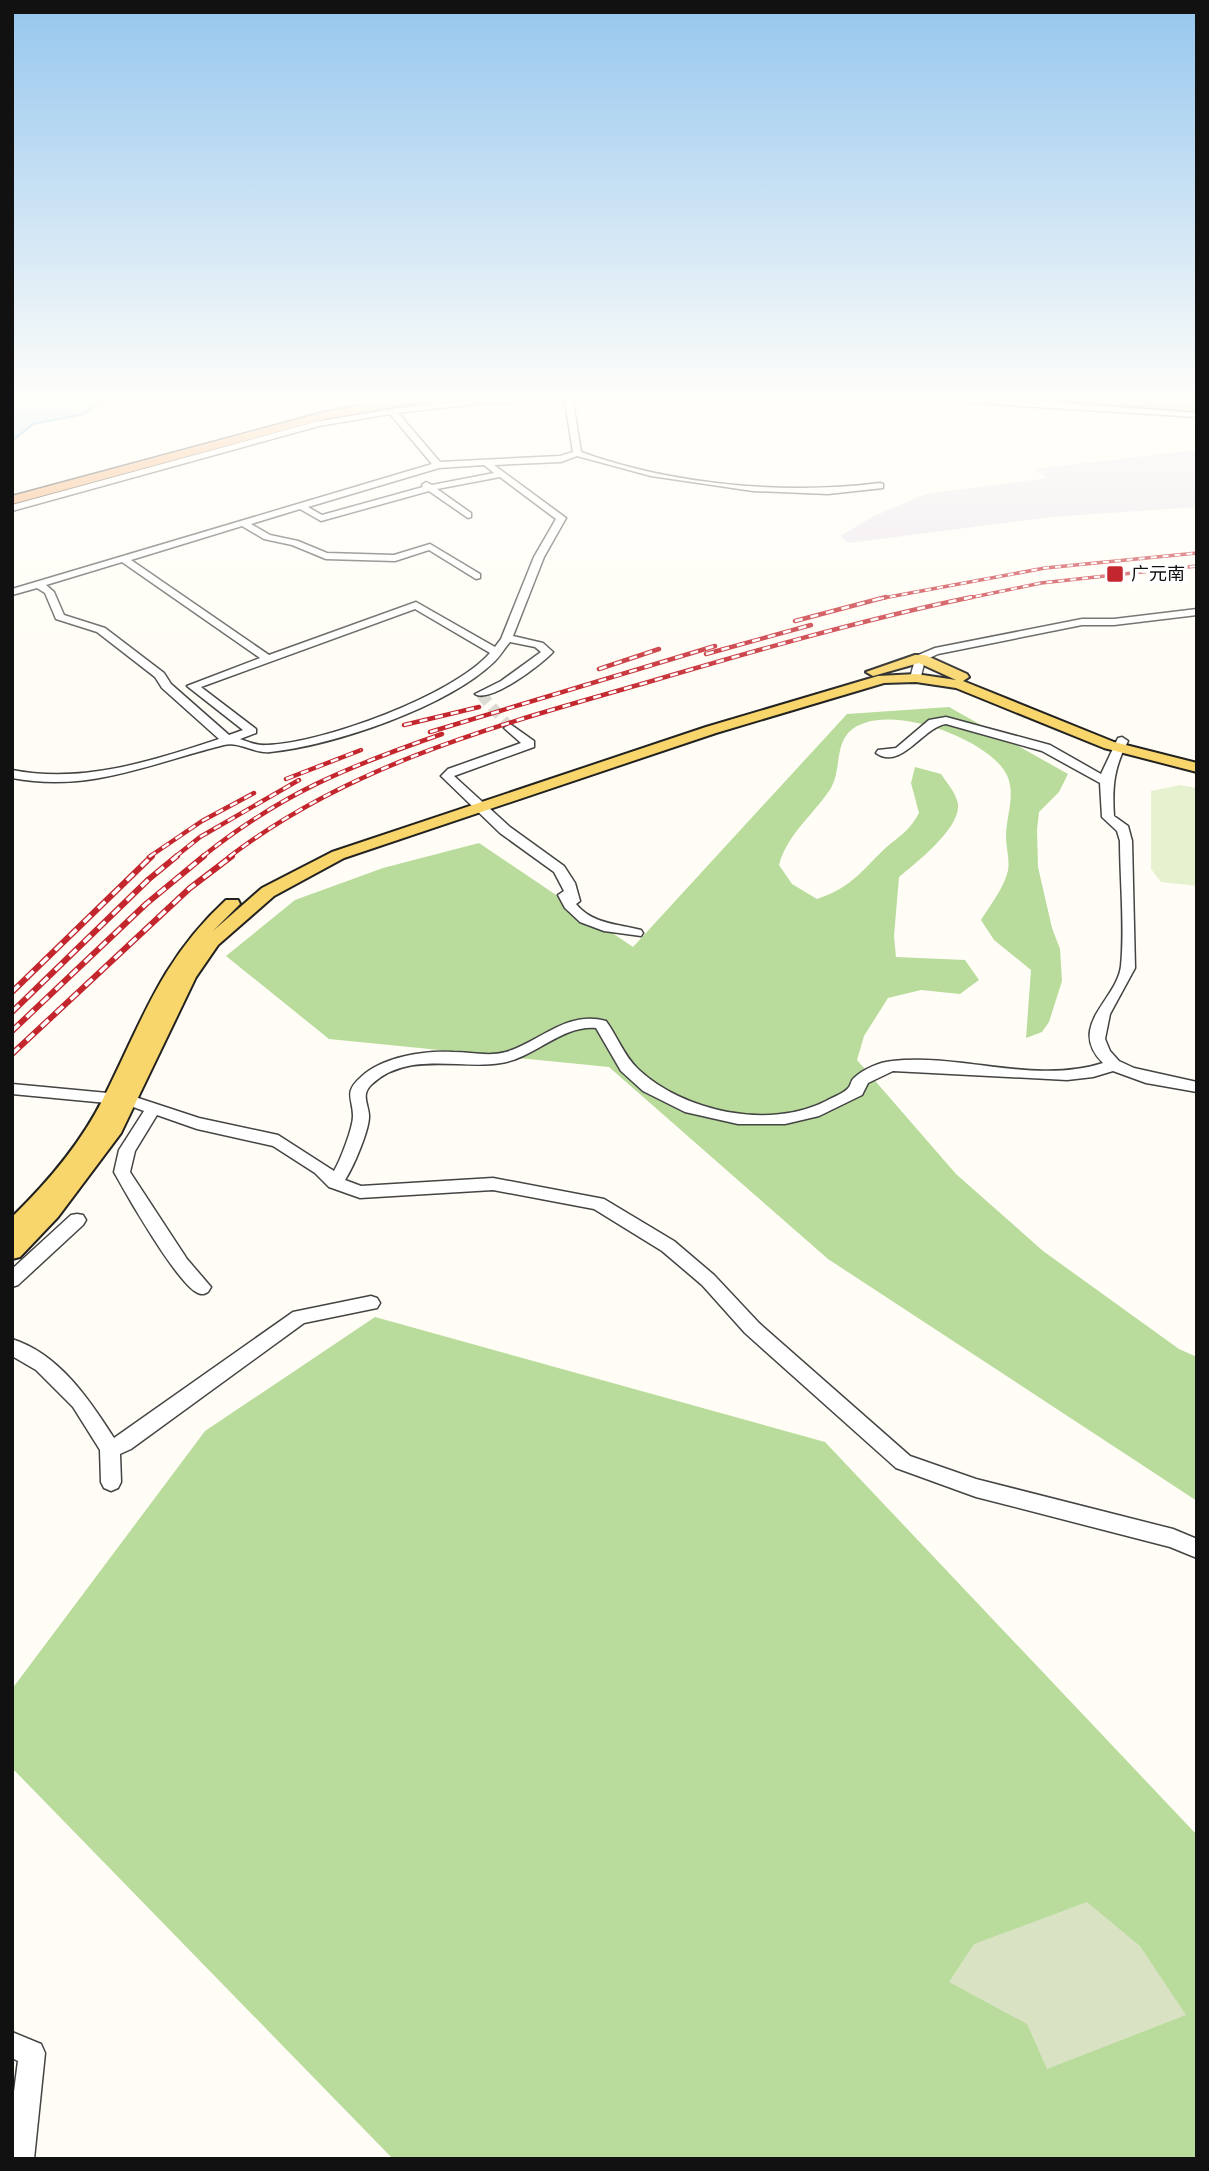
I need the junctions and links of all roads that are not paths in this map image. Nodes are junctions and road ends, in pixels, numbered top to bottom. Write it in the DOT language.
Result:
graph roads {
  1 [pos="48,498"];
  2 [pos="326,498"];
  3 [pos="400,498"];
  4 [pos="445,498"];
  5 [pos="535,498"];
  6 [pos="301,506"];
  7 [pos="12,508"];
  8 [pos="468,515"];
  9 [pos="243,523"];
  10 [pos="123,559"];
  11 [pos="476,576"];
  12 [pos="39,584"];
  13 [pos="12,592"];
  14 [pos="1197,600"];
  15 [pos="1197,606"];
  16 [pos="1197,612"];
  17 [pos="507,638"];
  18 [pos="497,653"];
  19 [pos="920,658"];
  20 [pos="268,659"];
  21 [pos="916,678"];
  22 [pos="481,694"];
  23 [pos="510,728"];
  24 [pos="227,740"];
  25 [pos="1120,745"];
  26 [pos="882,753"];
  27 [pos="1197,761"];
  28 [pos="1197,768"];
  29 [pos="12,774"];
  30 [pos="1105,781"];
  31 [pos="473,804"];
  32 [pos="539,855"];
  33 [pos="573,901"];
  34 [pos="636,933"];
  35 [pos="1114,1065"];
  36 [pos="1197,1087"];
  37 [pos="12,1089"];
  38 [pos="121,1100"];
  39 [pos="154,1108"];
  40 [pos="335,1183"];
  41 [pos="77,1220"];
  42 [pos="12,1230"];
  43 [pos="12,1251"];
  44 [pos="12,1280"];
  45 [pos="202,1287"];
  46 [pos="371,1303"];
  47 [pos="12,1346"];
  48 [pos="110,1449"];
  49 [pos="111,1482"];
  50 [pos="1197,1549"];
  51 [pos="12,2045"];
  52 [pos="20,2159"];
  1 -- 7 [label="street"];
  2 -- 6 [label="street"];
  3 -- 6 [label="street"];
  4 -- 8 [label="street"];
  5 -- 17 [label="street"];
  6 -- 9 [label="street"];
  9 -- 10 [label="street"];
  9 -- 11 [label="street"];
  10 -- 12 [label="street"];
  10 -- 20 [label="street"];
  12 -- 13 [label="street"];
  12 -- 24 [label="street"];
  14 -- 15 [label="street"];
  16 -- 19 [label="street"];
  17 -- 18 [label="street"];
  17 -- 22 [label="street"];
  18 -- 20 [label="street"];
  18 -- 24 [label="street"];
  19 -- 21 [label="street"];
  19 -- 25 [label="main road"];
  19 -- 31 [label="main road"];
  20 -- 24 [label="street"];
  21 -- 25 [label="main road"];
  21 -- 31 [label="main road"];
  23 -- 31 [label="street"];
  24 -- 29 [label="street"];
  25 -- 27 [label="main road"];
  25 -- 28 [label="main road"];
  25 -- 30 [label="street"];
  26 -- 30 [label="street"];
  30 -- 35 [label="street"];
  31 -- 32 [label="street"];
  31 -- 38 [label="main road"];
  32 -- 33 [label="street"];
  32 -- 34 [label="street"];
  35 -- 36 [label="street"];
  35 -- 40 [label="street"];
  37 -- 38 [label="street"];
  38 -- 39 [label="street"];
  38 -- 42 [label="main road"];
  38 -- 43 [label="main road"];
  39 -- 40 [label="street"];
  39 -- 45 [label="street"];
  40 -- 50 [label="street"];
  41 -- 44 [label="street"];
  46 -- 48 [label="street"];
  47 -- 48 [label="street"];
  48 -- 49 [label="street"];
  51 -- 52 [label="street"];
}
